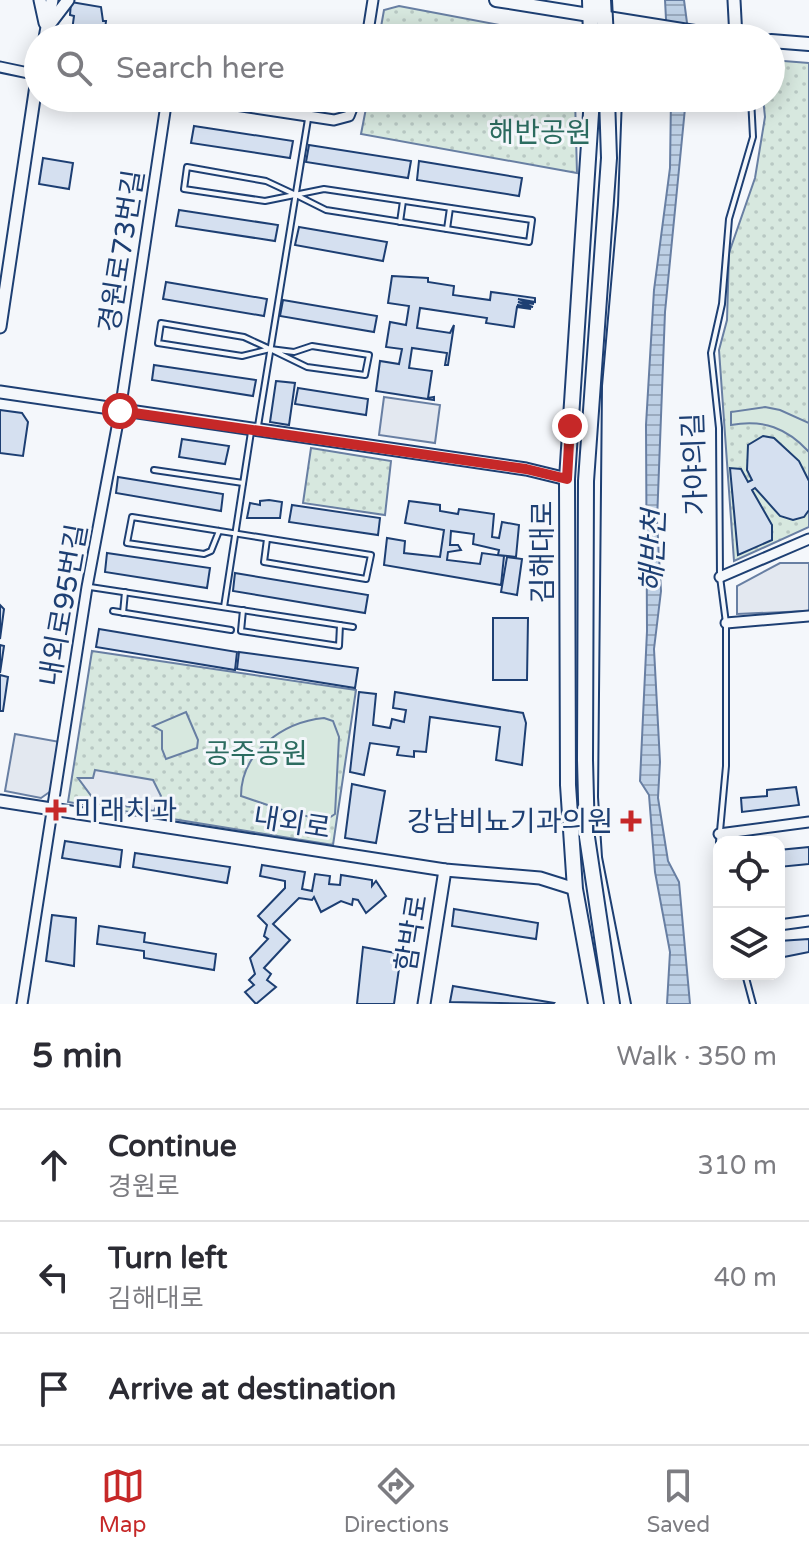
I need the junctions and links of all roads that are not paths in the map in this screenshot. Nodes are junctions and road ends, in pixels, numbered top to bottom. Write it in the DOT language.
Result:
graph roads {
  1 [pos="40,0"];
  2 [pos="52,0"];
  3 [pos="68,0"];
  4 [pos="373,0"];
  5 [pos="496,0"];
  6 [pos="603,0"];
  7 [pos="734,0"];
  8 [pos="595,10"];
  9 [pos="44,24"];
  10 [pos="48,24"];
  11 [pos="52,24"];
  12 [pos="369,24"];
  13 [pos="650,24"];
  14 [pos="734,24"];
  15 [pos="785,42"];
  16 [pos="809,44"];
  17 [pos="0,67"];
  18 [pos="24,71"];
  19 [pos="32,112"];
  20 [pos="165,112"];
  21 [pos="277,112"];
  22 [pos="351,112"];
  23 [pos="591,112"];
  24 [pos="607,112"];
  25 [pos="752,112"];
  26 [pos="309,117"];
  27 [pos="296,195"];
  28 [pos="403,201"];
  29 [pos="450,208"];
  30 [pos="400,222"];
  31 [pos="447,229"];
  32 [pos="0,327"];
  33 [pos="270,349"];
  34 [pos="0,392"];
  35 [pos="120,411"];
  36 [pos="254,432"];
  37 [pos="154,470"];
  38 [pos="567,479"];
  39 [pos="243,483"];
  40 [pos="219,531"];
  41 [pos="235,534"];
  42 [pos="267,539"];
  43 [pos="809,539"];
  44 [pos="720,577"];
  45 [pos="87,587"];
  46 [pos="125,592"];
  47 [pos="224,607"];
  48 [pos="243,610"];
  49 [pos="113,611"];
  50 [pos="123,613"];
  51 [pos="809,616"];
  52 [pos="726,623"];
  53 [pos="340,625"];
  54 [pos="353,627"];
  55 [pos="231,630"];
  56 [pos="0,801"];
  57 [pos="51,808"];
  58 [pos="809,822"];
  59 [pos="719,836"];
  60 [pos="730,836"];
  61 [pos="445,870"];
  62 [pos="575,889"];
  63 [pos="809,921"];
  64 [pos="785,924"];
  65 [pos="747,980"];
  66 [pos="22,1004"];
  67 [pos="424,1004"];
  68 [pos="596,1004"];
  69 [pos="612,1004"];
  70 [pos="753,1004"];
  1 -- 9 [label="street"];
  2 -- 10 [label="street"];
  3 -- 11 [label="street"];
  4 -- 12 [label="street"];
  5 -- 8 [label="main road"];
  6 -- 8 [label="main road"];
  7 -- 14 [label="street"];
  8 -- 13 [label="main road"];
  15 -- 16 [label="main road"];
  17 -- 18 [label="street"];
  19 -- 32 [label="street"];
  20 -- 35 [label="street, 경원로73번길"];
  21 -- 26 [label="street"];
  22 -- 26 [label="street"];
  23 -- 38 [label="main road, 김해대로"];
  24 -- 69 [label="main road, 김해대로"];
  25 -- 44 [label="lane, 가야의길"];
  26 -- 27 [label="lane"];
  27 -- 27 [label="lane"];
  27 -- 28 [label="lane"];
  27 -- 30 [label="lane"];
  27 -- 33 [label="lane"];
  28 -- 29 [label="lane"];
  28 -- 30 [label="lane"];
  29 -- 31 [label="lane"];
  29 -- 31 [label="lane"];
  30 -- 31 [label="lane"];
  33 -- 33 [label="lane"];
  33 -- 33 [label="lane"];
  33 -- 36 [label="lane"];
  34 -- 35 [label="street"];
  35 -- 36 [label="street"];
  35 -- 45 [label="street, 내외로95번길"];
  36 -- 38 [label="street"];
  36 -- 39 [label="lane"];
  37 -- 39 [label="lane"];
  38 -- 62 [label="main road, 김해대로"];
  39 -- 41 [label="lane"];
  40 -- 40 [label="lane"];
  40 -- 41 [label="lane"];
  41 -- 42 [label="lane"];
  41 -- 47 [label="lane"];
  42 -- 42 [label="lane"];
  43 -- 44 [label="street"];
  44 -- 52 [label="lane, 가야의길"];
  45 -- 46 [label="lane"];
  45 -- 57 [label="street, 내외로95번길"];
  46 -- 47 [label="lane"];
  46 -- 50 [label="lane"];
  47 -- 48 [label="lane"];
  48 -- 53 [label="lane"];
  48 -- 53 [label="lane"];
  49 -- 50 [label="lane"];
  50 -- 55 [label="lane"];
  51 -- 52 [label="street"];
  52 -- 59 [label="lane, 가야의길"];
  53 -- 54 [label="lane"];
  56 -- 57 [label="street, 내외로"];
  57 -- 61 [label="street, 내외로"];
  57 -- 66 [label="street, 내외로95번길"];
  58 -- 60 [label="street, 가야의길"];
  61 -- 62 [label="street, 내외로"];
  61 -- 67 [label="street, 함박로"];
  62 -- 68 [label="main road, 김해대로"];
  63 -- 64 [label="street"];
  65 -- 70 [label="lane"];
}
